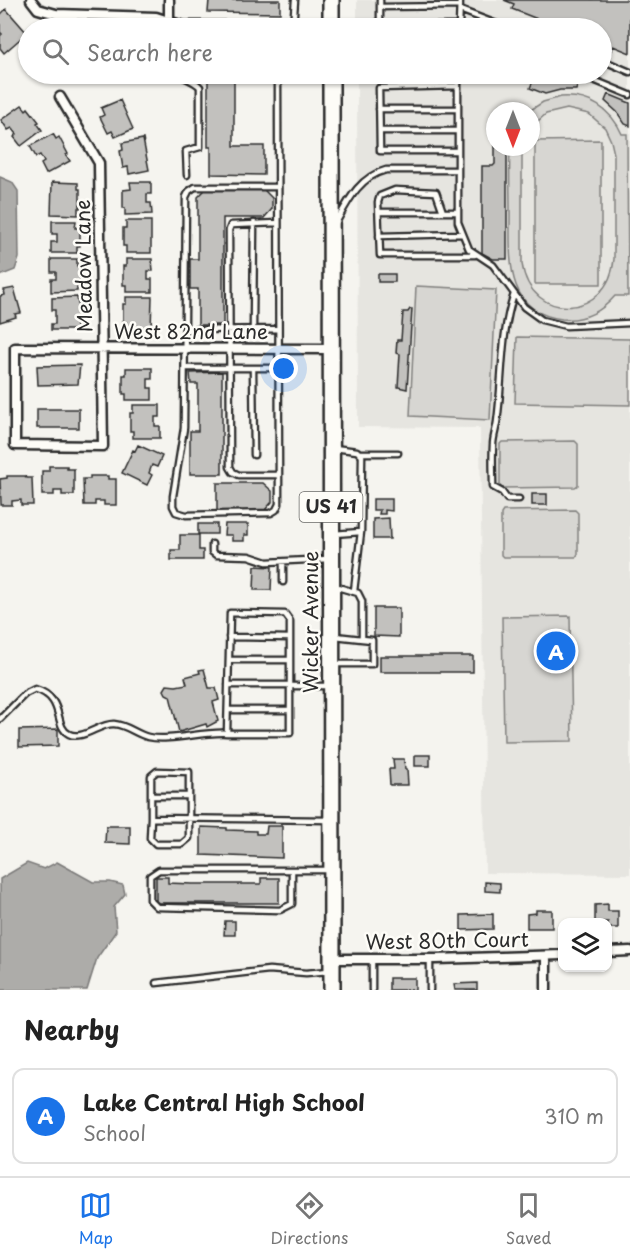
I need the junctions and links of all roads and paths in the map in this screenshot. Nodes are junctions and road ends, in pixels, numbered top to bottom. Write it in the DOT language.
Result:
graph roads {
  1 [pos="30,0"];
  2 [pos="169,0"];
  3 [pos="295,0"];
  4 [pos="331,0"];
  5 [pos="380,0"];
  6 [pos="460,0"];
  7 [pos="380,7"];
  8 [pos="460,8"];
  9 [pos="158,18"];
  10 [pos="169,18"];
  11 [pos="294,18"];
  12 [pos="331,18"];
  13 [pos="380,18"];
  14 [pos="459,18"];
  15 [pos="484,18"];
  16 [pos="612,64"];
  17 [pos="630,72"];
  18 [pos="197,84"];
  19 [pos="278,84"];
  20 [pos="331,84"];
  21 [pos="603,84"];
  22 [pos="458,86"];
  23 [pos="630,95"];
  24 [pos="60,97"];
  25 [pos="379,109"];
  26 [pos="458,109"];
  27 [pos="380,131"];
  28 [pos="458,131"];
  29 [pos="458,151"];
  30 [pos="458,170"];
  31 [pos="187,175"];
  32 [pos="278,187"];
  33 [pos="443,212"];
  34 [pos="458,212"];
  35 [pos="379,213"];
  36 [pos="254,223"];
  37 [pos="278,223"];
  38 [pos="331,230"];
  39 [pos="462,234"];
  40 [pos="379,236"];
  41 [pos="475,255"];
  42 [pos="514,294"];
  43 [pos="630,323"];
  44 [pos="253,329"];
  45 [pos="278,329"];
  46 [pos="185,330"];
  47 [pos="229,330"];
  48 [pos="102,348"];
  49 [pos="185,349"];
  50 [pos="229,349"];
  51 [pos="278,349"];
  52 [pos="331,349"];
  53 [pos="185,368"];
  54 [pos="230,368"];
  55 [pos="253,368"];
  56 [pos="278,368"];
  57 [pos="15,445"];
  58 [pos="331,448"];
  59 [pos="359,453"];
  60 [pos="398,453"];
  61 [pos="254,456"];
  62 [pos="279,475"];
  63 [pos="519,499"];
  64 [pos="361,532"];
  65 [pos="332,534"];
  66 [pos="212,544"];
  67 [pos="332,559"];
  68 [pos="283,562"];
  69 [pos="283,582"];
  70 [pos="332,585"];
  71 [pos="354,591"];
  72 [pos="332,636"];
  73 [pos="229,637"];
  74 [pos="290,638"];
  75 [pos="362,639"];
  76 [pos="229,660"];
  77 [pos="290,660"];
  78 [pos="332,664"];
  79 [pos="228,685"];
  80 [pos="290,686"];
  81 [pos="332,686"];
  82 [pos="228,710"];
  83 [pos="290,710"];
  84 [pos="0,719"];
  85 [pos="227,733"];
  86 [pos="151,795"];
  87 [pos="189,796"];
  88 [pos="151,818"];
  89 [pos="189,818"];
  90 [pos="332,820"];
  91 [pos="292,870"];
  92 [pos="332,870"];
  93 [pos="630,951"];
  94 [pos="612,952"];
  95 [pos="558,955"];
  96 [pos="546,956"];
  97 [pos="372,959"];
  98 [pos="430,959"];
  99 [pos="332,965"];
  100 [pos="156,983"];
  101 [pos="332,990"];
  102 [pos="372,990"];
  103 [pos="430,990"];
  104 [pos="546,990"];
  1 -- 9 [label="street"];
  2 -- 10 [label="street"];
  3 -- 11 [label="lane"];
  4 -- 12 [label="highway"];
  5 -- 7 [label="lane"];
  6 -- 8 [label="lane"];
  7 -- 8 [label="lane"];
  7 -- 13 [label="lane"];
  8 -- 14 [label="lane"];
  8 -- 15 [label="lane"];
  16 -- 17 [label="lane"];
  18 -- 31 [label="lane"];
  19 -- 32 [label="lane"];
  20 -- 38 [label="highway, Wicker Avenue / US 41"];
  21 -- 23 [label="lane"];
  22 -- 25 [label="lane"];
  22 -- 26 [label="lane"];
  24 -- 48 [label="street, Meadow Lane"];
  25 -- 26 [label="lane"];
  25 -- 27 [label="lane"];
  26 -- 28 [label="lane"];
  27 -- 28 [label="lane"];
  27 -- 29 [label="lane"];
  28 -- 29 [label="lane"];
  29 -- 30 [label="lane"];
  30 -- 34 [label="lane"];
  30 -- 38 [label="lane"];
  32 -- 37 [label="lane"];
  32 -- 46 [label="lane"];
  33 -- 34 [label="lane"];
  33 -- 35 [label="lane"];
  33 -- 35 [label="lane"];
  34 -- 39 [label="lane"];
  35 -- 40 [label="lane"];
  36 -- 37 [label="lane"];
  36 -- 44 [label="lane"];
  36 -- 47 [label="lane"];
  37 -- 45 [label="lane"];
  38 -- 52 [label="highway, Wicker Avenue / US 41"];
  39 -- 40 [label="lane"];
  39 -- 41 [label="lane"];
  40 -- 41 [label="lane"];
  41 -- 42 [label="lane"];
  42 -- 43 [label="lane"];
  42 -- 63 [label="lane"];
  44 -- 45 [label="lane"];
  44 -- 47 [label="lane"];
  45 -- 51 [label="lane"];
  46 -- 47 [label="lane"];
  46 -- 49 [label="lane"];
  47 -- 50 [label="lane"];
  48 -- 49 [label="street, West 82nd Lane"];
  48 -- 57 [label="street, West 82nd Lane"];
  48 -- 57 [label="street, Meadow Lane"];
  49 -- 50 [label="street, West 82nd Lane"];
  49 -- 53 [label="lane"];
  50 -- 51 [label="street, West 82nd Lane"];
  50 -- 54 [label="lane"];
  51 -- 52 [label="street, West 82nd Lane"];
  51 -- 56 [label="lane"];
  52 -- 58 [label="highway, Wicker Avenue / US 41"];
  53 -- 54 [label="lane"];
  53 -- 62 [label="lane"];
  54 -- 55 [label="lane"];
  54 -- 62 [label="lane"];
  55 -- 56 [label="lane"];
  55 -- 61 [label="lane"];
  56 -- 62 [label="lane"];
  58 -- 59 [label="lane"];
  58 -- 65 [label="highway, Wicker Avenue / US 41"];
  59 -- 60 [label="lane"];
  59 -- 64 [label="lane"];
  64 -- 65 [label="lane"];
  64 -- 71 [label="lane"];
  65 -- 67 [label="highway, Wicker Avenue / US 41"];
  66 -- 68 [label="lane"];
  67 -- 68 [label="lane"];
  67 -- 70 [label="highway, Wicker Avenue / US 41"];
  68 -- 69 [label="lane"];
  70 -- 71 [label="lane"];
  70 -- 72 [label="highway, Wicker Avenue / US 41"];
  71 -- 75 [label="lane"];
  72 -- 75 [label="lane"];
  72 -- 78 [label="highway, Wicker Avenue / US 41"];
  73 -- 74 [label="lane"];
  73 -- 74 [label="lane"];
  73 -- 76 [label="lane"];
  74 -- 77 [label="lane"];
  75 -- 78 [label="lane"];
  76 -- 77 [label="lane"];
  76 -- 79 [label="lane"];
  77 -- 80 [label="lane"];
  78 -- 81 [label="highway, Wicker Avenue / US 41"];
  79 -- 80 [label="lane"];
  79 -- 82 [label="lane"];
  80 -- 81 [label="lane"];
  80 -- 83 [label="lane"];
  81 -- 90 [label="highway, Wicker Avenue / US 41"];
  82 -- 83 [label="lane"];
  82 -- 85 [label="lane"];
  83 -- 85 [label="lane"];
  84 -- 85 [label="lane"];
  86 -- 87 [label="lane"];
  86 -- 87 [label="lane"];
  86 -- 88 [label="lane"];
  87 -- 89 [label="lane"];
  88 -- 89 [label="lane"];
  88 -- 89 [label="lane"];
  89 -- 90 [label="lane"];
  90 -- 92 [label="highway, Wicker Avenue / US 41"];
  91 -- 91 [label="lane"];
  91 -- 92 [label="lane"];
  92 -- 99 [label="highway, Wicker Avenue / US 41"];
  93 -- 94 [label="street"];
  95 -- 96 [label="street, West 80th Court"];
  96 -- 98 [label="street, West 80th Court"];
  96 -- 104 [label="street"];
  97 -- 98 [label="street, West 80th Court"];
  97 -- 99 [label="street, West 80th Court"];
  97 -- 102 [label="lane"];
  98 -- 103 [label="lane"];
  99 -- 100 [label="lane"];
  99 -- 101 [label="highway, Wicker Avenue / US 41"];
}
